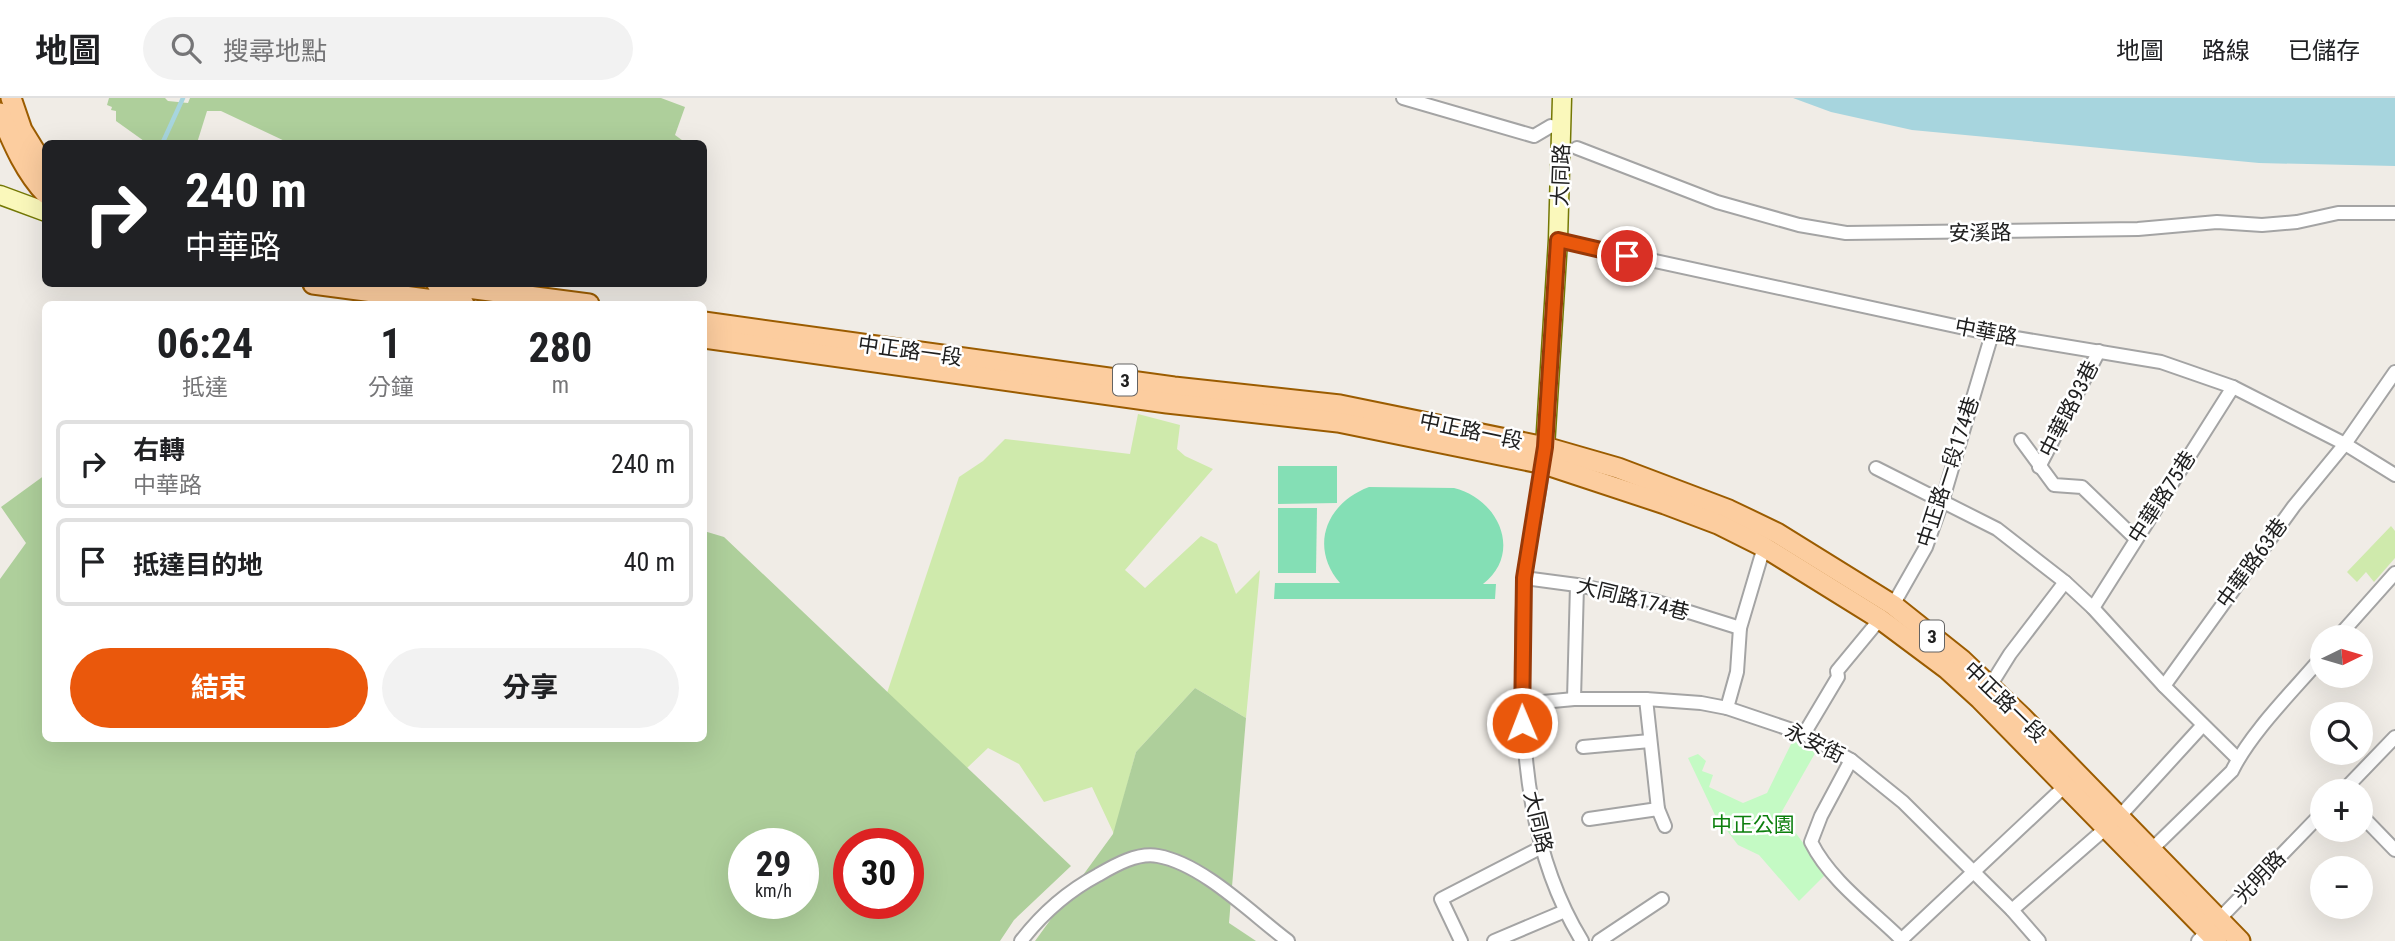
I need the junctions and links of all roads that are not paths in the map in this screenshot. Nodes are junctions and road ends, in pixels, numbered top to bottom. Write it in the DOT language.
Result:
graph roads {
  1 [pos="11,98"];
  2 [pos="1403,98"];
  3 [pos="1563,104"];
  4 [pos="0,113"];
  5 [pos="1551,126"];
  6 [pos="1577,148"];
  7 [pos="42,162"];
  8 [pos="42,189"];
  9 [pos="0,195"];
  10 [pos="42,211"];
  11 [pos="2395,213"];
  12 [pos="1558,240"];
  13 [pos="336,287"];
  14 [pos="460,287"];
  15 [pos="441,301"];
  16 [pos="566,301"];
  17 [pos="707,322"];
  18 [pos="1992,334"];
  19 [pos="707,338"];
  20 [pos="2099,351"];
  21 [pos="2395,372"];
  22 [pos="2233,387"];
  23 [pos="2021,440"];
  24 [pos="2345,444"];
  25 [pos="1545,456"];
  26 [pos="2039,467"];
  27 [pos="1876,468"];
  28 [pos="2395,475"];
  29 [pos="1942,502"];
  30 [pos="2136,539"];
  31 [pos="1764,547"];
  32 [pos="2395,573"];
  33 [pos="1524,578"];
  34 [pos="2065,582"];
  35 [pos="1577,585"];
  36 [pos="2093,608"];
  37 [pos="1887,612"];
  38 [pos="2350,625"];
  39 [pos="1740,628"];
  40 [pos="2310,672"];
  41 [pos="1990,686"];
  42 [pos="2164,686"];
  43 [pos="1574,699"];
  44 [pos="1646,699"];
  45 [pos="1522,704"];
  46 [pos="1727,708"];
  47 [pos="2203,725"];
  48 [pos="1804,734"];
  49 [pos="2395,737"];
  50 [pos="1650,741"];
  51 [pos="1583,747"];
  52 [pos="2238,759"];
  53 [pos="1852,760"];
  54 [pos="2355,779"];
  55 [pos="2065,786"];
  56 [pos="1658,809"];
  57 [pos="1589,819"];
  58 [pos="2113,822"];
  59 [pos="1665,826"];
  60 [pos="2310,826"];
  61 [pos="2373,827"];
  62 [pos="1542,846"];
  63 [pos="2151,850"];
  64 [pos="2395,850"];
  65 [pos="1972,872"];
  66 [pos="1662,899"];
  67 [pos="2012,910"];
  68 [pos="1566,911"];
  69 [pos="2210,933"];
  70 [pos="1903,940"];
  71 [pos="1020,941"];
  72 [pos="1288,941"];
  73 [pos="1461,941"];
  74 [pos="1494,941"];
  75 [pos="1582,941"];
  76 [pos="1599,941"];
  77 [pos="2039,941"];
  78 [pos="2240,941"];
  1 -- 7 [label="main road"];
  2 -- 5 [label="street"];
  3 -- 12 [label="street, 大同路"];
  4 -- 8 [label="main road"];
  6 -- 11 [label="street, 安溪路"];
  9 -- 10 [label="street"];
  12 -- 18 [label="street, 中華路"];
  12 -- 25 [label="street, 大同路"];
  13 -- 15 [label="main road"];
  14 -- 16 [label="main road"];
  17 -- 25 [label="main road, 中正路一段 / 3"];
  18 -- 20 [label="street, 中華路"];
  18 -- 29 [label="street, 中正路一段174巷"];
  19 -- 25 [label="main road, 中正路一段 / 3"];
  20 -- 22 [label="street, 中華路"];
  20 -- 26 [label="street, 中華路93巷"];
  21 -- 24 [label="street, 中華路63巷"];
  22 -- 24 [label="street, 中華路"];
  22 -- 30 [label="street, 中華路75巷"];
  23 -- 26 [label="street"];
  24 -- 28 [label="street, 中華路"];
  24 -- 42 [label="street, 中華路63巷"];
  25 -- 31 [label="main road, 中正路一段 / 3"];
  25 -- 33 [label="street, 大同路"];
  25 -- 37 [label="main road, 中正路一段 / 3"];
  26 -- 30 [label="street"];
  27 -- 29 [label="street"];
  29 -- 34 [label="street"];
  29 -- 37 [label="street, 中正路一段174巷"];
  30 -- 36 [label="street, 中華路75巷"];
  31 -- 37 [label="main road, 中正路一段 / 3"];
  31 -- 39 [label="street"];
  32 -- 38 [label="street"];
  33 -- 35 [label="street, 大同路174巷"];
  33 -- 45 [label="street, 大同路"];
  34 -- 36 [label="street"];
  34 -- 41 [label="street"];
  35 -- 39 [label="street, 大同路174巷"];
  35 -- 43 [label="street"];
  36 -- 42 [label="street"];
  37 -- 41 [label="main road, 中正路一段 / 3"];
  37 -- 48 [label="street, 中正路一段174巷"];
  37 -- 55 [label="main road, 中正路一段 / 3"];
  39 -- 46 [label="street"];
  40 -- 52 [label="street"];
  41 -- 58 [label="main road, 中正路一段 / 3"];
  42 -- 47 [label="street"];
  43 -- 44 [label="street, 永安街"];
  43 -- 45 [label="street, 永安街"];
  44 -- 46 [label="street, 永安街"];
  44 -- 50 [label="street"];
  45 -- 62 [label="street, 大同路"];
  46 -- 48 [label="street, 永安街"];
  47 -- 52 [label="street"];
  47 -- 58 [label="street"];
  48 -- 53 [label="street, 永安街"];
  49 -- 54 [label="street"];
  50 -- 51 [label="street"];
  50 -- 56 [label="street"];
  52 -- 63 [label="street"];
  53 -- 65 [label="street, 永安街"];
  53 -- 70 [label="street"];
  55 -- 58 [label="main road, 中正路一段 / 3"];
  55 -- 65 [label="street"];
  56 -- 57 [label="street"];
  56 -- 59 [label="street"];
  58 -- 63 [label="main road, 中正路一段 / 3"];
  58 -- 67 [label="street"];
  58 -- 69 [label="main road, 中正路一段 / 3"];
  60 -- 69 [label="street, 光明路"];
  61 -- 64 [label="street"];
  62 -- 68 [label="street, 大同路"];
  62 -- 73 [label="street"];
  63 -- 69 [label="main road, 中正路一段 / 3"];
  65 -- 67 [label="street, 永安街"];
  65 -- 70 [label="street"];
  66 -- 76 [label="street"];
  67 -- 77 [label="street, 永安街"];
  68 -- 74 [label="street"];
  68 -- 75 [label="street, 大同路"];
  69 -- 78 [label="main road, 中正路一段 / 3"];
  71 -- 72 [label="street"];
}
